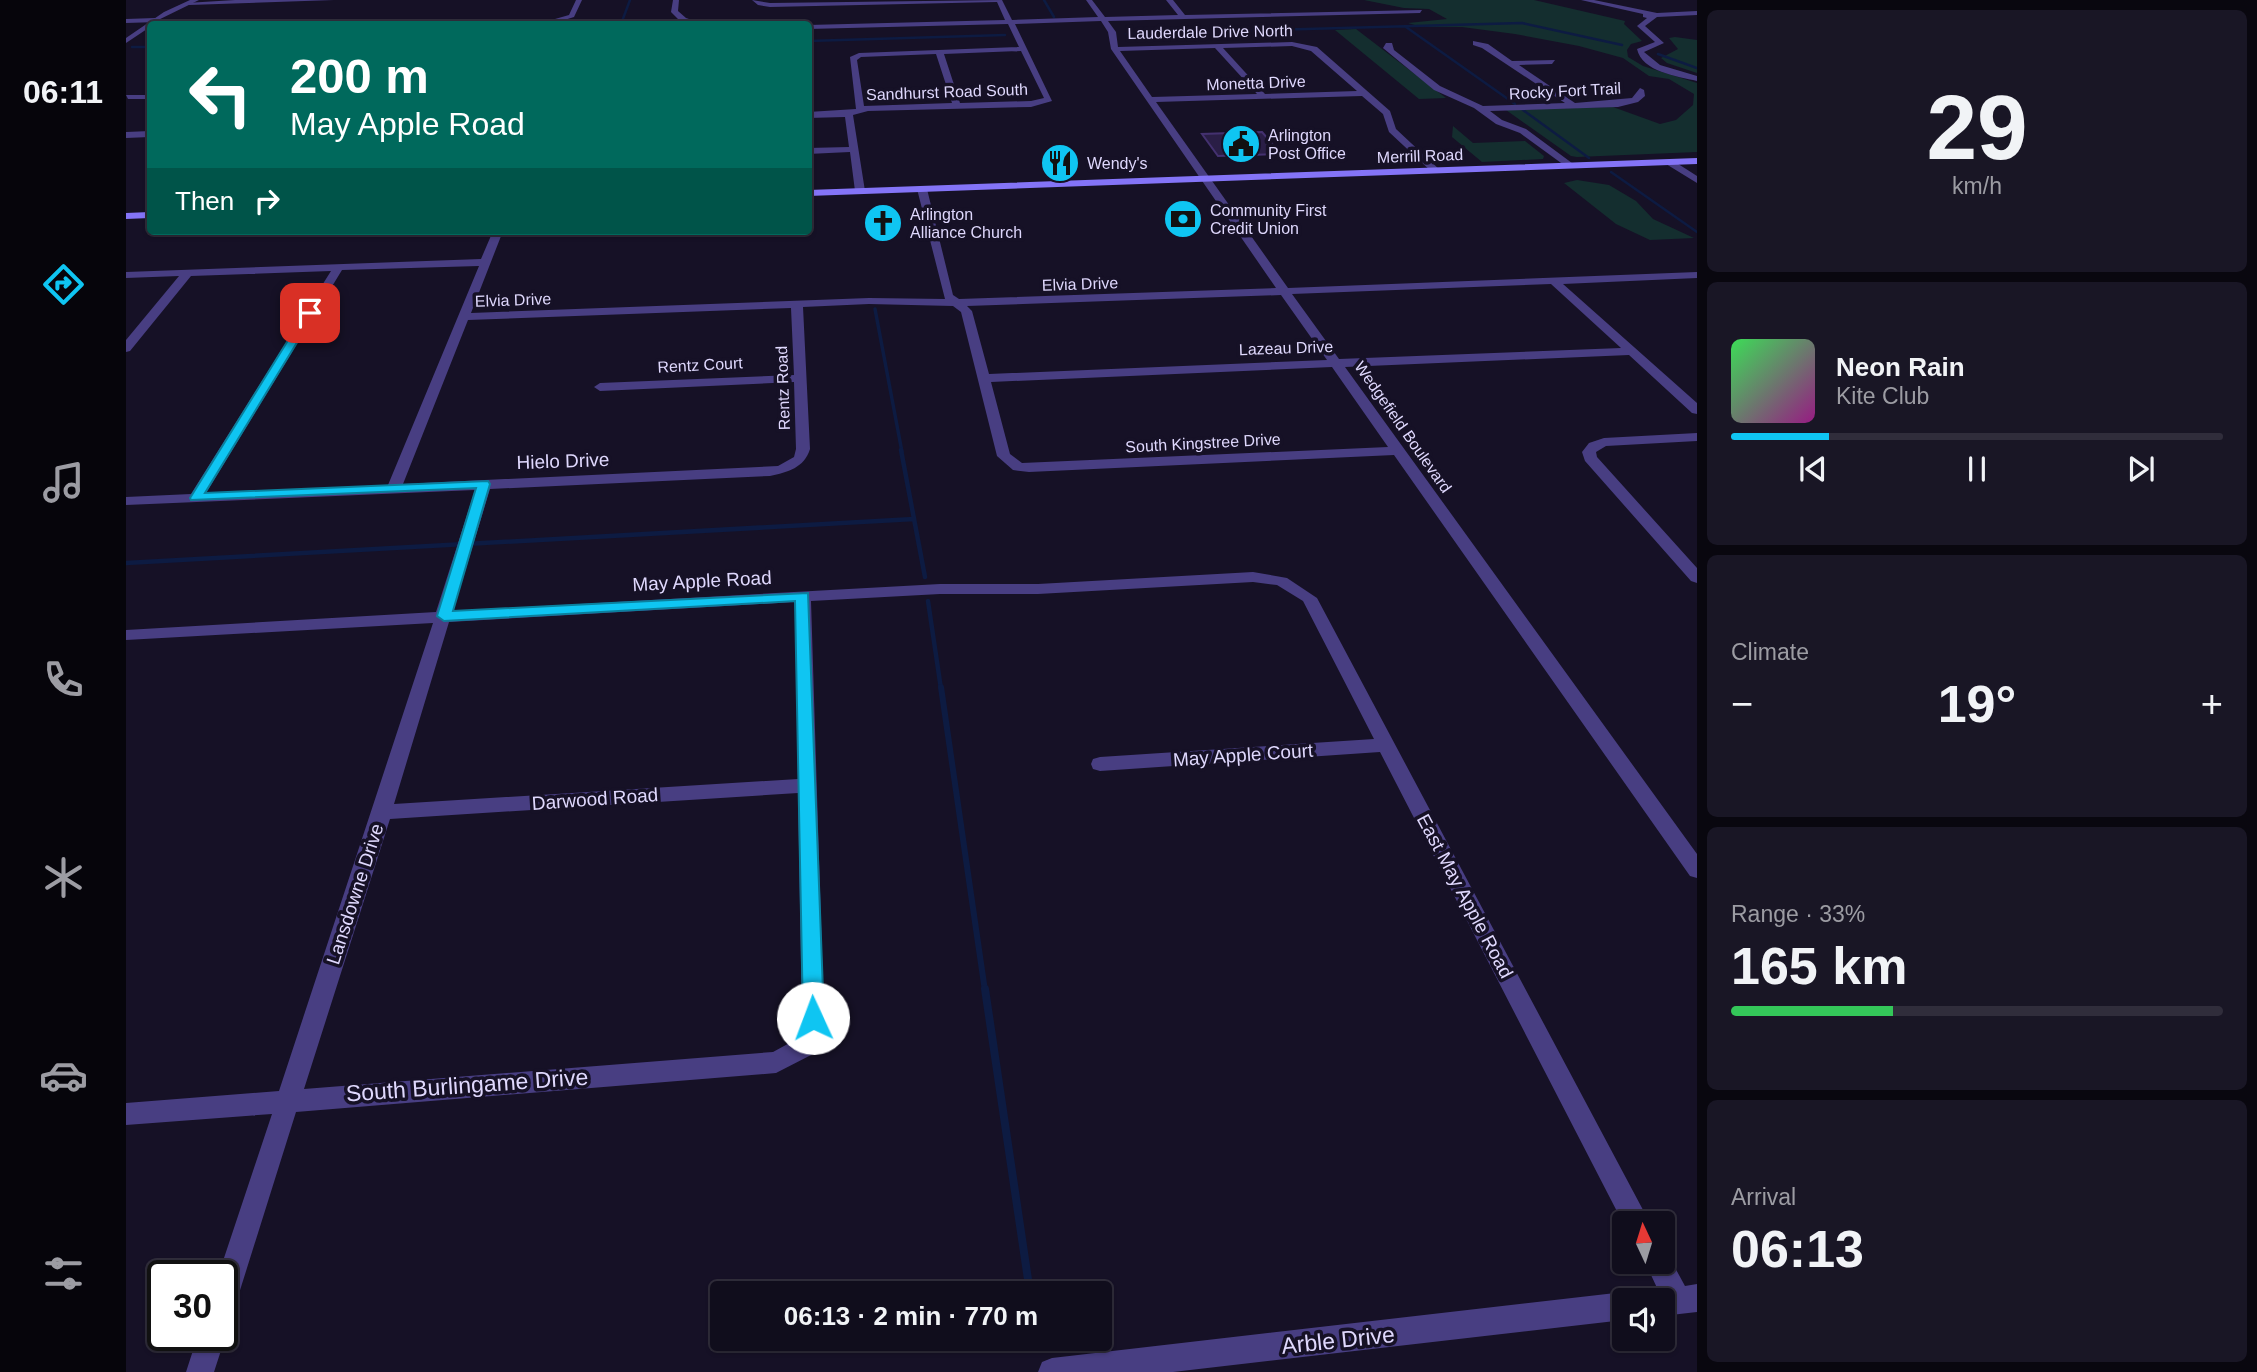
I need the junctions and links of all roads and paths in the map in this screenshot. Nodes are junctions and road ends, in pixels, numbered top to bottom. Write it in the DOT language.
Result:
graph roads {
  1 [pos="331,0"];
  2 [pos="579,0"];
  3 [pos="677,0"];
  4 [pos="999,0"];
  5 [pos="1089,0"];
  6 [pos="1168,0"];
  7 [pos="1584,0"];
  8 [pos="193,2"];
  9 [pos="756,2"];
  10 [pos="1302,7"];
  11 [pos="1420,11"];
  12 [pos="1697,13"];
  13 [pos="1311,14"];
  14 [pos="1656,16"];
  15 [pos="1184,18"];
  16 [pos="155,20"];
  17 [pos="1103,20"];
  18 [pos="126,21"];
  19 [pos="496,21"];
  20 [pos="692,21"];
  21 [pos="1011,22"];
  22 [pos="147,26"];
  23 [pos="812,27"];
  24 [pos="141,30"];
  25 [pos="147,30"];
  26 [pos="126,41"];
  27 [pos="1476,43"];
  28 [pos="1389,45"];
  29 [pos="1217,46"];
  30 [pos="1025,49"];
  31 [pos="1115,49"];
  32 [pos="939,51"];
  33 [pos="1552,62"];
  34 [pos="1511,63"];
  35 [pos="1697,79"];
  36 [pos="1640,90"];
  37 [pos="1364,93"];
  38 [pos="1263,96"];
  39 [pos="128,97"];
  40 [pos="147,97"];
  41 [pos="1150,100"];
  42 [pos="957,106"];
  43 [pos="1574,106"];
  44 [pos="860,109"];
  45 [pos="1481,109"];
  46 [pos="849,114"];
  47 [pos="812,115"];
  48 [pos="147,134"];
  49 [pos="126,135"];
  50 [pos="855,149"];
  51 [pos="812,150"];
  52 [pos="1697,161"];
  53 [pos="1669,162"];
  54 [pos="1571,166"];
  55 [pos="1436,171"];
  56 [pos="1205,180"];
  57 [pos="1697,180"];
  58 [pos="922,189"];
  59 [pos="860,191"];
  60 [pos="812,193"];
  61 [pos="126,215"];
  62 [pos="147,215"];
  63 [pos="496,235"];
  64 [pos="486,262"];
  65 [pos="339,267"];
  66 [pos="188,273"];
  67 [pos="126,275"];
  68 [pos="1697,275"];
  69 [pos="1683,276"];
  70 [pos="1554,281"];
  71 [pos="1697,286"];
  72 [pos="1284,291"];
  73 [pos="955,303"];
  74 [pos="797,304"];
  75 [pos="464,317"];
  76 [pos="126,348"];
  77 [pos="1632,351"];
  78 [pos="1336,363"];
  79 [pos="801,378"];
  80 [pos="984,378"];
  81 [pos="600,387"];
  82 [pos="1697,410"];
  83 [pos="1697,437"];
  84 [pos="1398,451"];
  85 [pos="790,465"];
  86 [pos="484,484"];
  87 [pos="394,488"];
  88 [pos="196,498"];
  89 [pos="126,501"];
  90 [pos="1697,578"];
  91 [pos="1281,580"];
  92 [pos="803,596"];
  93 [pos="444,616"];
  94 [pos="126,635"];
  95 [pos="1385,745"];
  96 [pos="1100,764"];
  97 [pos="807,785"];
  98 [pos="383,812"];
  99 [pos="1697,870"];
  100 [pos="287,1099"];
  101 [pos="126,1114"];
  102 [pos="1631,1211"];
  103 [pos="236,1260"];
  104 [pos="1665,1274"];
  105 [pos="1679,1300"];
  106 [pos="1612,1307"];
  107 [pos="207,1351"];
  108 [pos="200,1372"];
  109 [pos="1052,1372"];
  1 -- 8 [label="street"];
  2 -- 19 [label="street"];
  3 -- 20 [label="street"];
  4 -- 9 [label="street"];
  4 -- 21 [label="street"];
  5 -- 17 [label="street, Wedgefield Boulevard"];
  6 -- 15 [label="street"];
  7 -- 14 [label="street"];
  8 -- 16 [label="street"];
  10 -- 13 [label="street"];
  11 -- 13 [label="street"];
  12 -- 14 [label="street"];
  13 -- 15 [label="street"];
  14 -- 35 [label="street"];
  15 -- 17 [label="street"];
  16 -- 18 [label="street"];
  17 -- 21 [label="street"];
  17 -- 31 [label="street, Wedgefield Boulevard"];
  21 -- 23 [label="street"];
  21 -- 30 [label="street"];
  22 -- 24 [label="street"];
  24 -- 25 [label="street"];
  24 -- 26 [label="street"];
  27 -- 34 [label="street"];
  28 -- 45 [label="street"];
  29 -- 31 [label="street, Lauderdale Drive North"];
  29 -- 37 [label="street, Lauderdale Drive North"];
  29 -- 38 [label="street"];
  30 -- 32 [label="street"];
  30 -- 42 [label="street, Sandhurst Road South"];
  31 -- 41 [label="street, Wedgefield Boulevard"];
  32 -- 42 [label="street"];
  32 -- 44 [label="street"];
  33 -- 34 [label="street"];
  34 -- 43 [label="street"];
  36 -- 43 [label="street, Rocky Fort Trail"];
  37 -- 38 [label="street, Monetta Drive"];
  37 -- 55 [label="street"];
  38 -- 41 [label="street, Monetta Drive"];
  39 -- 40 [label="street"];
  41 -- 56 [label="street, Wedgefield Boulevard"];
  42 -- 44 [label="street, Sandhurst Road South"];
  43 -- 45 [label="street, Rocky Fort Trail"];
  44 -- 46 [label="street, Sandhurst Road South"];
  45 -- 54 [label="street"];
  46 -- 47 [label="street, Sandhurst Road South"];
  46 -- 50 [label="street"];
  48 -- 49 [label="street"];
  50 -- 51 [label="street"];
  50 -- 59 [label="street"];
  52 -- 53 [label="main road, Merrill Road"];
  53 -- 54 [label="main road, Merrill Road"];
  53 -- 57 [label="street"];
  54 -- 55 [label="main road, Merrill Road"];
  55 -- 56 [label="main road, Merrill Road"];
  56 -- 58 [label="main road, Merrill Road"];
  56 -- 72 [label="street, Wedgefield Boulevard"];
  58 -- 59 [label="main road, Merrill Road"];
  58 -- 73 [label="street"];
  59 -- 60 [label="main road, Merrill Road"];
  61 -- 62 [label="main road"];
  63 -- 64 [label="street"];
  64 -- 65 [label="street"];
  64 -- 75 [label="street"];
  65 -- 66 [label="street"];
  65 -- 88 [label="street"];
  66 -- 67 [label="street"];
  66 -- 76 [label="street"];
  68 -- 69 [label="street, Elvia Drive"];
  69 -- 70 [label="street, Elvia Drive"];
  69 -- 71 [label="street"];
  70 -- 72 [label="street, Elvia Drive"];
  70 -- 77 [label="street"];
  72 -- 73 [label="street, Elvia Drive"];
  72 -- 78 [label="street, Wedgefield Boulevard"];
  73 -- 74 [label="street, Elvia Drive"];
  73 -- 80 [label="street"];
  74 -- 75 [label="street, Elvia Drive"];
  74 -- 79 [label="street, Rentz Road"];
  75 -- 87 [label="street"];
  77 -- 78 [label="street, Lazeau Drive"];
  77 -- 82 [label="street"];
  78 -- 80 [label="street, Lazeau Drive"];
  78 -- 84 [label="street, Wedgefield Boulevard"];
  79 -- 81 [label="street, Rentz Court"];
  79 -- 85 [label="street, Rentz Road"];
  80 -- 84 [label="street, South Kingstree Drive"];
  83 -- 90 [label="street"];
  84 -- 99 [label="street, Wedgefield Boulevard"];
  85 -- 86 [label="street, Hielo Drive"];
  86 -- 87 [label="street, Hielo Drive"];
  86 -- 93 [label="street, Lansdowne Drive"];
  87 -- 88 [label="street, Hielo Drive"];
  88 -- 89 [label="street, Hielo Drive"];
  91 -- 92 [label="street, May Apple Road"];
  91 -- 95 [label="street, East May Apple Road"];
  92 -- 93 [label="street, May Apple Road"];
  92 -- 97 [label="street"];
  93 -- 94 [label="street, May Apple Road"];
  93 -- 98 [label="street, Lansdowne Drive"];
  95 -- 96 [label="street, May Apple Court"];
  95 -- 102 [label="street, East May Apple Road"];
  97 -- 98 [label="street, Darwood Road"];
  97 -- 100 [label="street, South Burlingame Drive"];
  98 -- 100 [label="street, Lansdowne Drive"];
  100 -- 101 [label="street, South Burlingame Drive"];
  100 -- 103 [label="street, Lansdowne Drive"];
  104 -- 105 [label="street"];
  106 -- 109 [label="street, Arble Drive"];
  107 -- 108 [label="street"];
}
